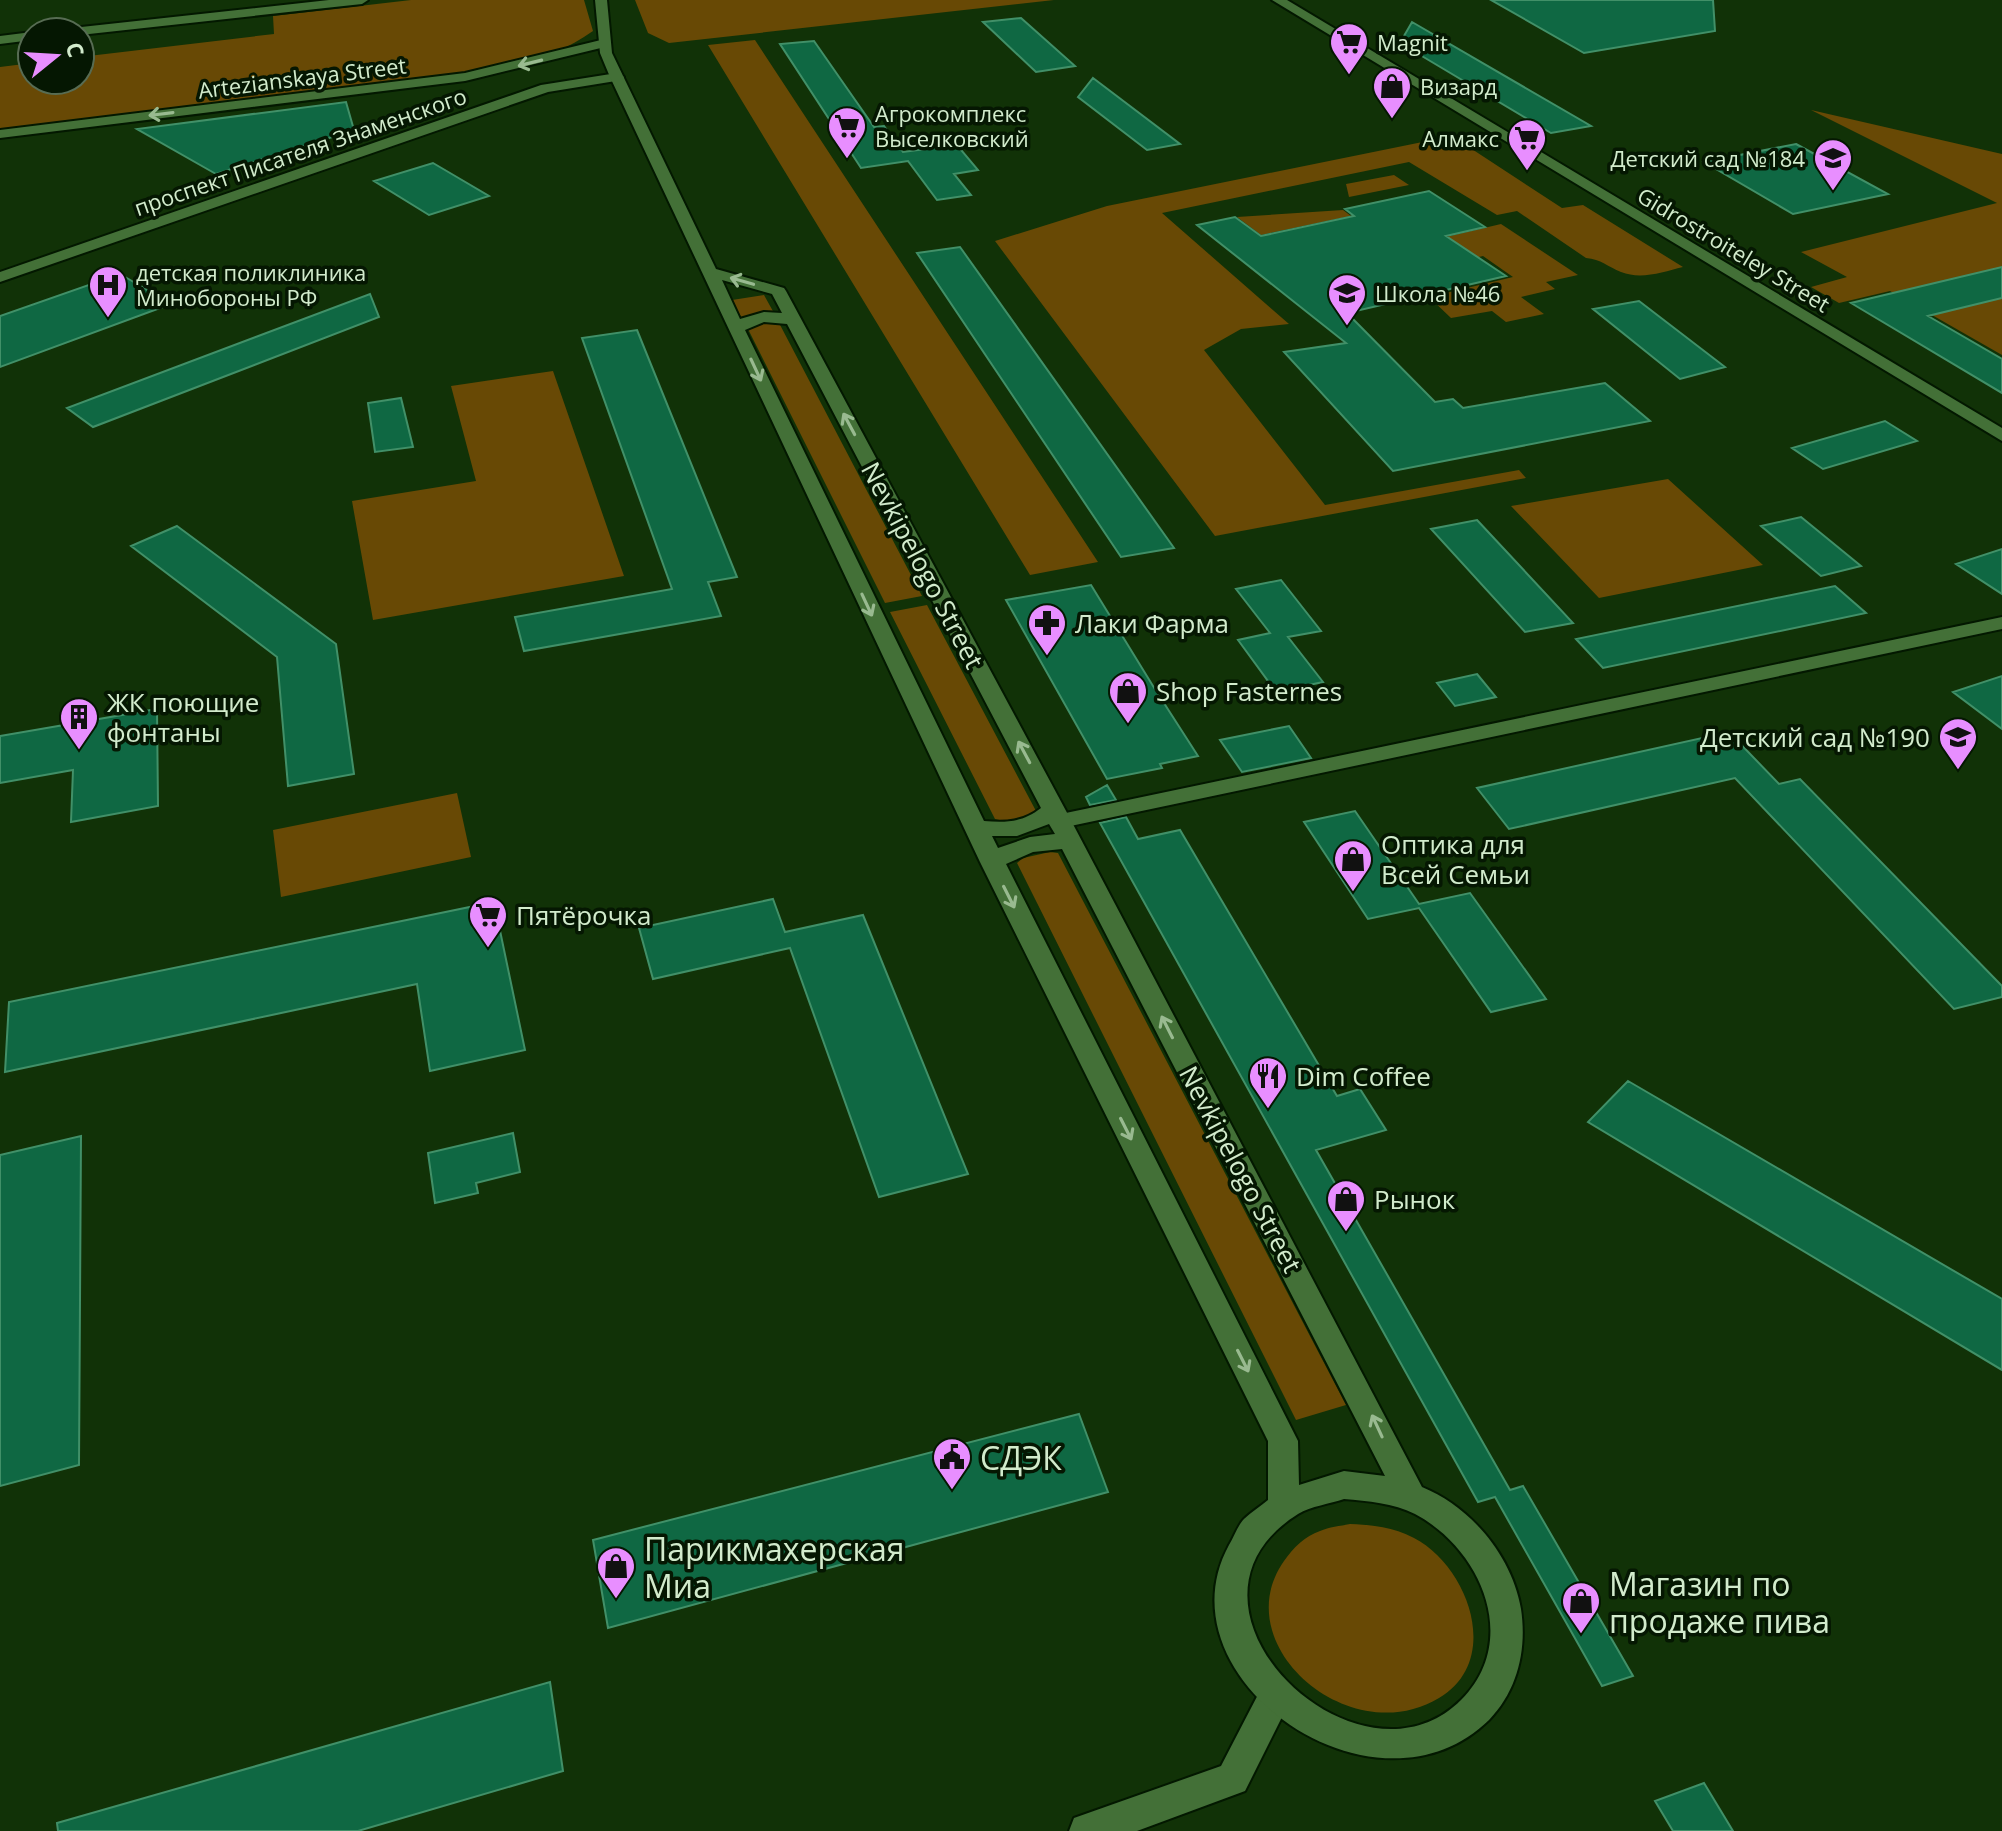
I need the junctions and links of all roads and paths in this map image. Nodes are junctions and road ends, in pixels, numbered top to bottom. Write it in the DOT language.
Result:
graph roads {
  1 [pos="362,0"];
  2 [pos="601,0"];
  3 [pos="1278,0"];
  4 [pos="96,29"];
  5 [pos="605,43"];
  6 [pos="617,77"];
  7 [pos="0,134"];
  8 [pos="710,272"];
  9 [pos="0,277"];
  10 [pos="793,320"];
  11 [pos="737,328"];
  12 [pos="2002,436"];
  13 [pos="2002,623"];
  14 [pos="1062,824"];
  15 [pos="975,827"];
  16 [pos="992,862"];
  17 [pos="1410,1496"];
  18 [pos="1284,1502"];
  19 [pos="1275,1697"];
  20 [pos="1087,1831"];
  1 -- 4 [label="street"];
  2 -- 5 [label="street"];
  3 -- 12 [label="street, Gidrostroiteley Street"];
  5 -- 6 [label="street"];
  5 -- 7 [label="street, Artezianskaya Street, one-way"];
  6 -- 8 [label="street"];
  6 -- 9 [label="street, проспект Писателя Знаменского"];
  10 -- 8 [label="street, Nevkipelogo Street, one-way"];
  8 -- 11 [label="street"];
  10 -- 11 [label="street"];
  14 -- 10 [label="street, Nevkipelogo Street, one-way"];
  11 -- 15 [label="street, one-way"];
  13 -- 14 [label="street"];
  14 -- 15 [label="street"];
  14 -- 16 [label="street"];
  17 -- 14 [label="street, Nevkipelogo Street, one-way"];
  15 -- 16 [label="street"];
  16 -- 18 [label="street, one-way"];
  17 -- 18 [label="street"];
  17 -- 19 [label="street"];
  18 -- 19 [label="street"];
  19 -- 20 [label="street"];
}
